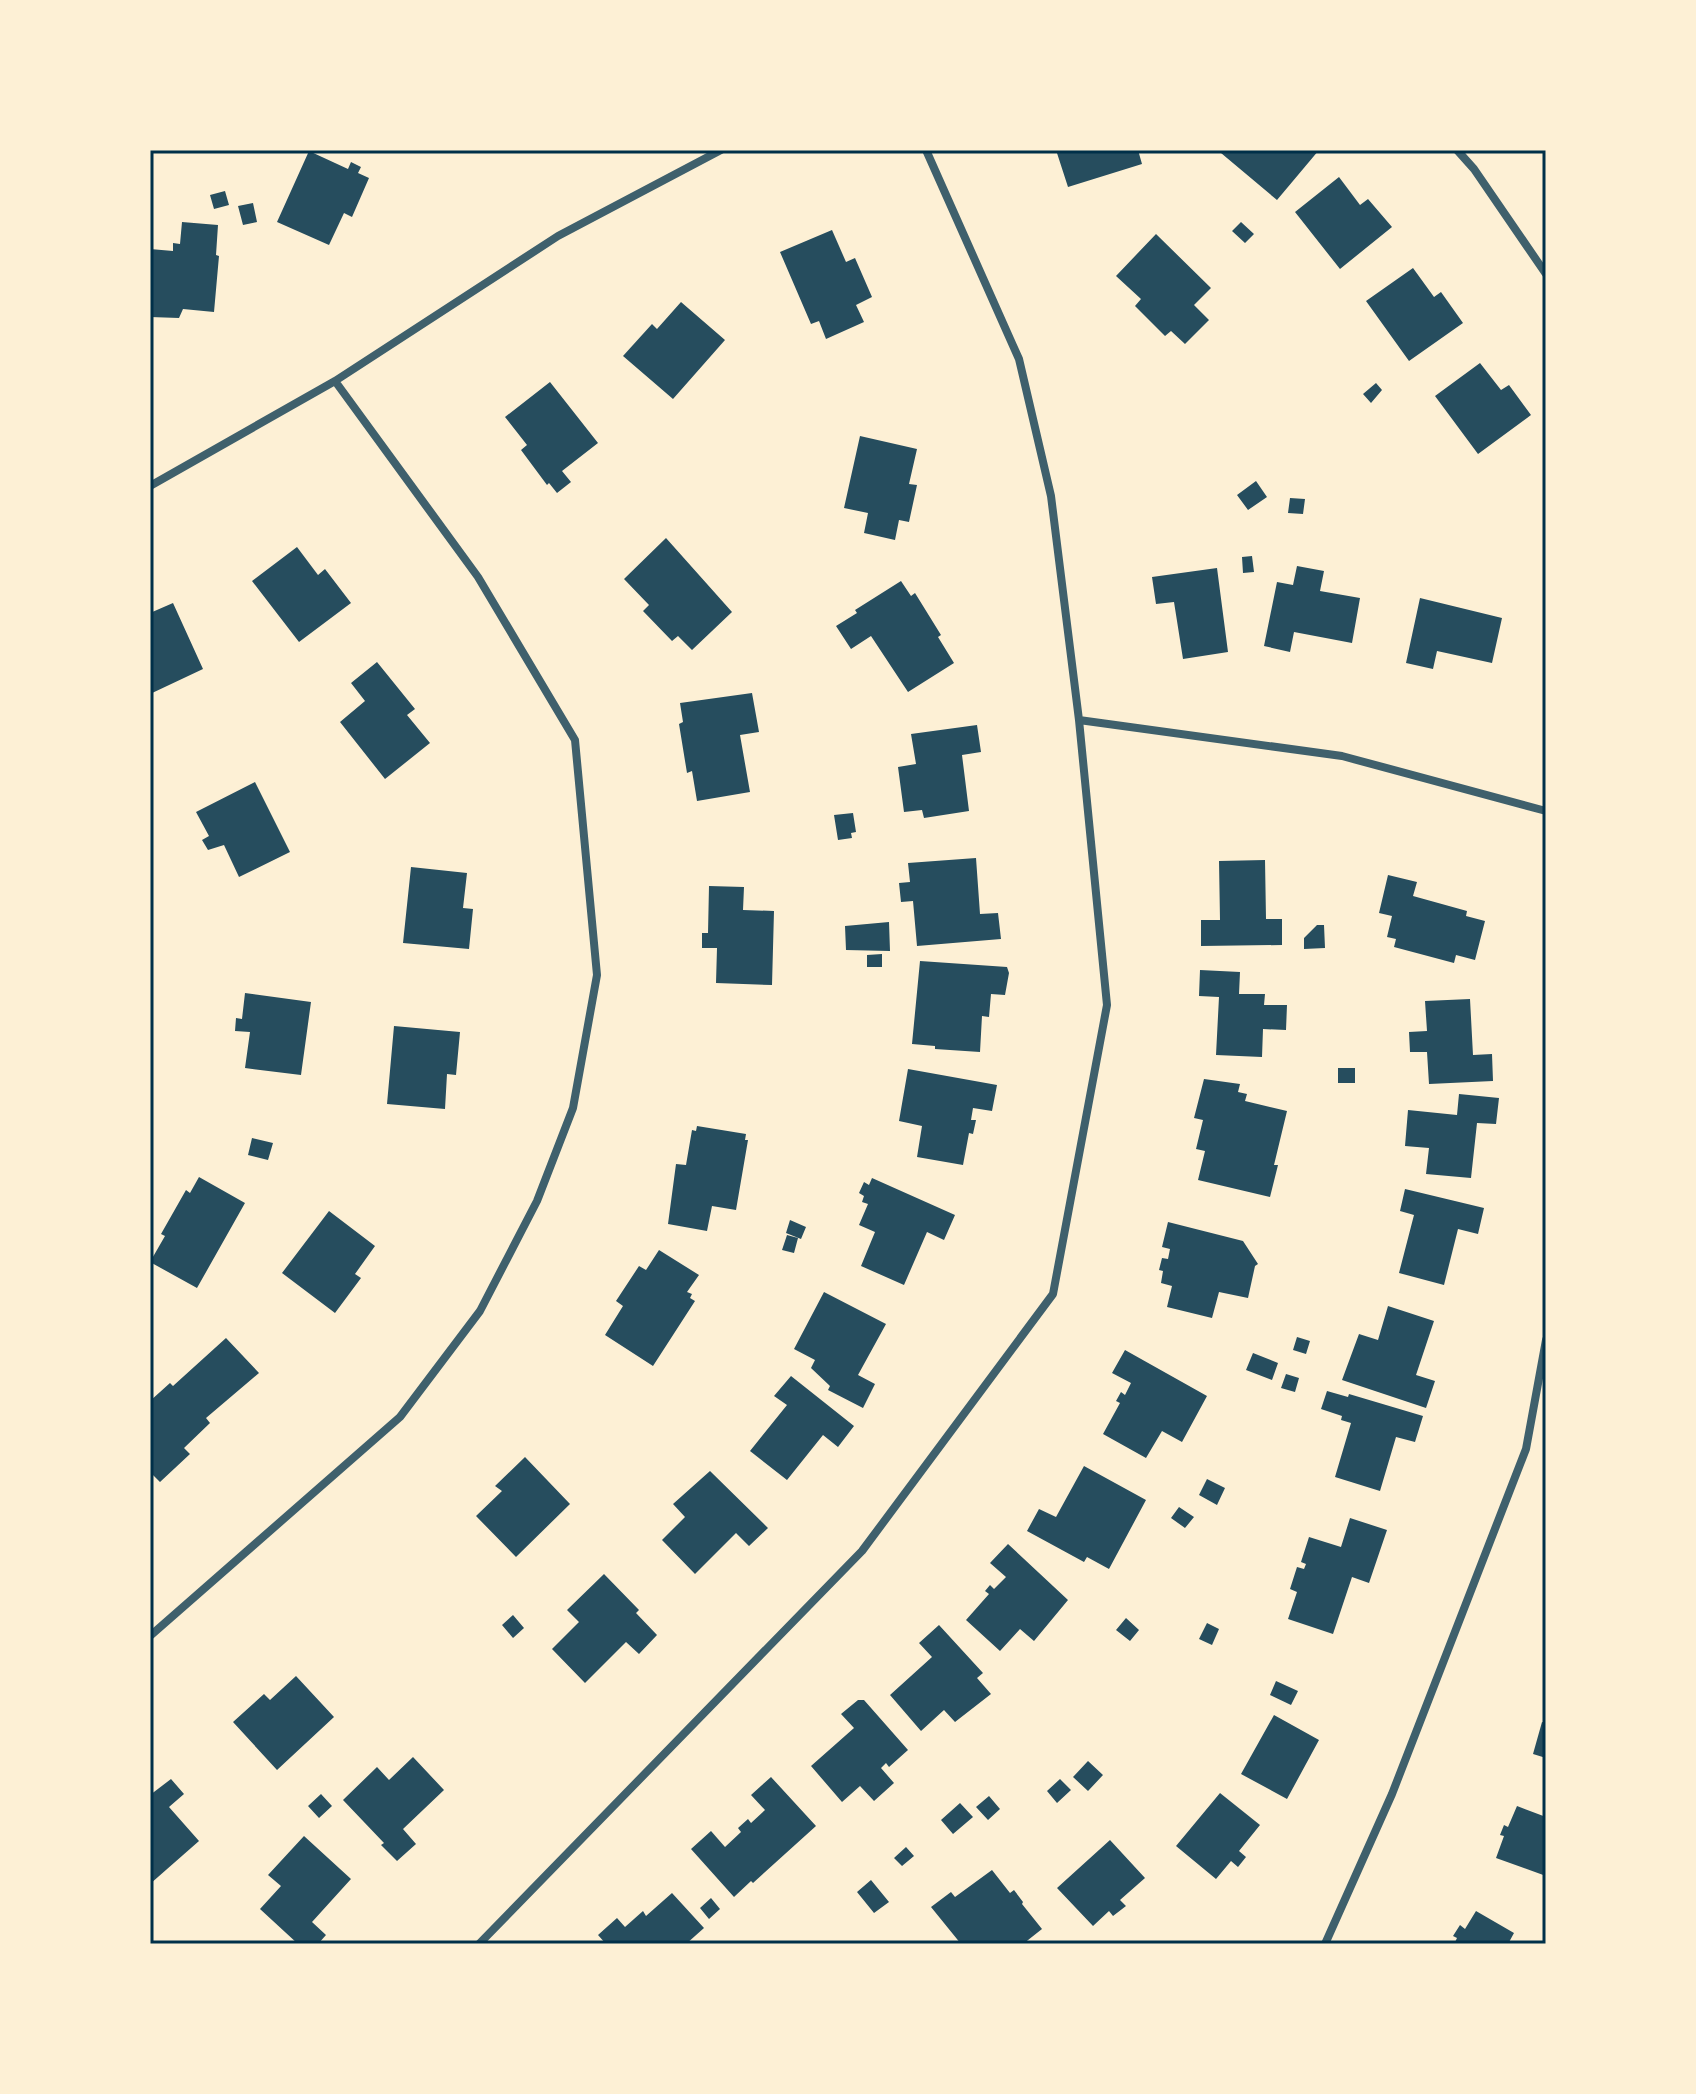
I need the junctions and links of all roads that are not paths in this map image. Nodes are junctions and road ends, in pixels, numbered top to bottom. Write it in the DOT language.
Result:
graph roads {
  1 [pos="721,150"];
  2 [pos="926,150"];
  3 [pos="1457,150"];
  4 [pos="1546,274"];
  5 [pos="335,381"];
  6 [pos="150,486"];
  7 [pos="1079,720"];
  8 [pos="1546,811"];
  9 [pos="1546,1340"];
  10 [pos="150,1636"];
  11 [pos="479,1944"];
  12 [pos="1325,1944"];
  1 -- 5 [label="street"];
  2 -- 7 [label="street"];
  3 -- 4 [label="street"];
  5 -- 6 [label="street"];
  5 -- 10 [label="street"];
  7 -- 8 [label="street"];
  7 -- 11 [label="street"];
  9 -- 12 [label="street"];
}
